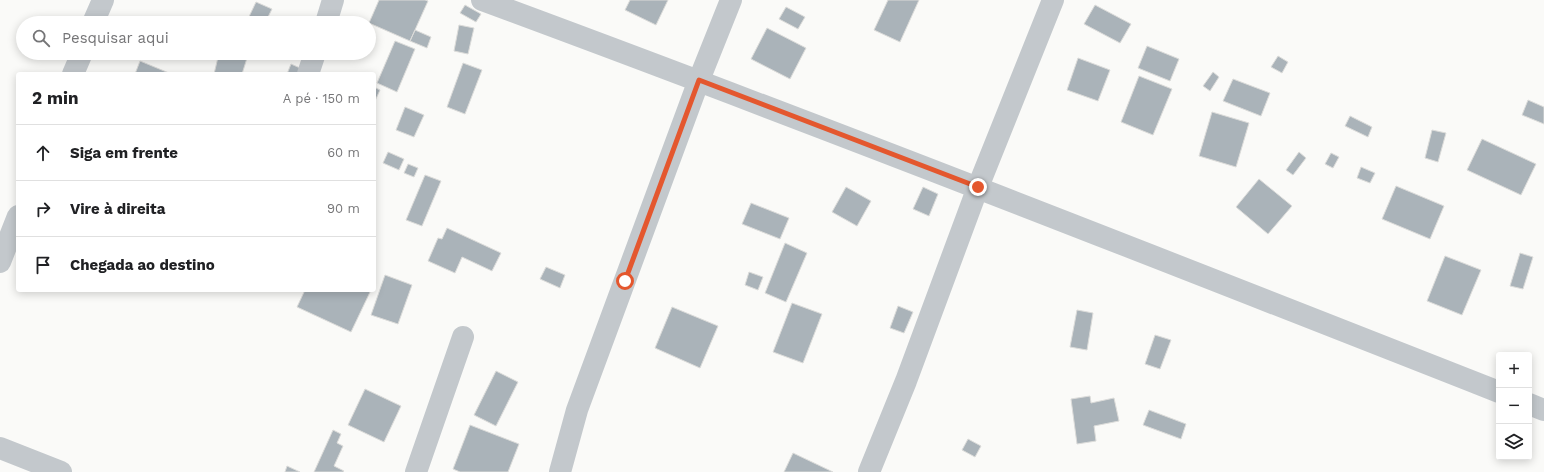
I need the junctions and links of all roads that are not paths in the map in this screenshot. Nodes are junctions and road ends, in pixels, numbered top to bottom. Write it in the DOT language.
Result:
graph roads {
  1 [pos="102,0"];
  2 [pos="334,0"];
  3 [pos="482,0"];
  4 [pos="731,0"];
  5 [pos="1053,0"];
  6 [pos="96,16"];
  7 [pos="328,16"];
  8 [pos="79,60"];
  9 [pos="313,60"];
  10 [pos="74,72"];
  11 [pos="309,72"];
  12 [pos="699,80"];
  13 [pos="978,187"];
  14 [pos="16,221"];
  15 [pos="0,262"];
  16 [pos="463,337"];
  17 [pos="1496,391"];
  18 [pos="1532,405"];
  19 [pos="1544,410"];
  20 [pos="0,448"];
  21 [pos="61,472"];
  22 [pos="416,472"];
  23 [pos="560,472"];
  24 [pos="869,472"];
  1 -- 6 [label="street"];
  2 -- 7 [label="street"];
  3 -- 12 [label="street"];
  4 -- 12 [label="street"];
  5 -- 13 [label="street"];
  8 -- 10 [label="street"];
  9 -- 11 [label="street"];
  12 -- 13 [label="street"];
  12 -- 23 [label="street"];
  13 -- 17 [label="street"];
  13 -- 24 [label="street"];
  14 -- 15 [label="street"];
  16 -- 22 [label="street"];
  18 -- 19 [label="street"];
  20 -- 21 [label="street"];
}
